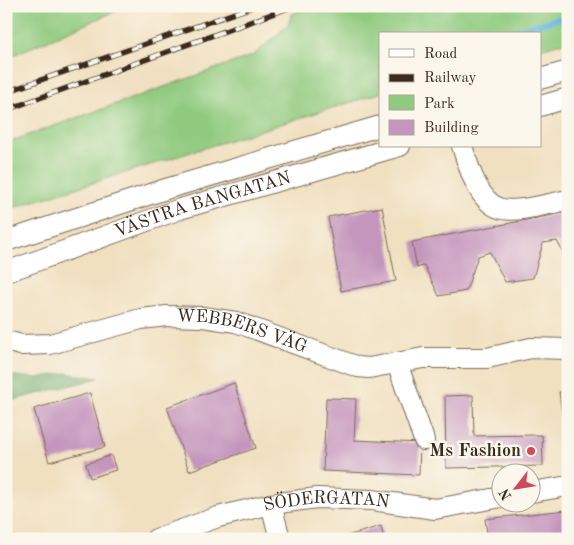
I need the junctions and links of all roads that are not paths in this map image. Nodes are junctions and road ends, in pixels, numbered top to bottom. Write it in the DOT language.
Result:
graph roads {
  1 [pos="568,71"];
  2 [pos="542,78"];
  3 [pos="568,98"];
  4 [pos="542,105"];
  5 [pos="379,126"];
  6 [pos="393,148"];
  7 [pos="463,148"];
  8 [pos="568,200"];
  9 [pos="6,241"];
  10 [pos="6,272"];
  11 [pos="6,341"];
  12 [pos="568,349"];
  13 [pos="397,363"];
  14 [pos="424,440"];
  15 [pos="568,486"];
  16 [pos="542,490"];
  17 [pos="492,499"];
  18 [pos="271,504"];
  19 [pos="156,539"];
  20 [pos="280,539"];
  1 -- 2 [label="street"];
  3 -- 4 [label="street"];
  5 -- 9 [label="street, VÄSTRA BANGATAN"];
  6 -- 10 [label="street, VÄSTRA BANGATAN"];
  7 -- 8 [label="street"];
  11 -- 13 [label="street, WEBBERS VÄG"];
  12 -- 13 [label="street, WEBBERS VÄG"];
  13 -- 14 [label="street"];
  15 -- 16 [label="street"];
  17 -- 18 [label="street, SÖDERGATAN"];
  18 -- 19 [label="street, SÖDERGATAN"];
  18 -- 20 [label="street"];
}
